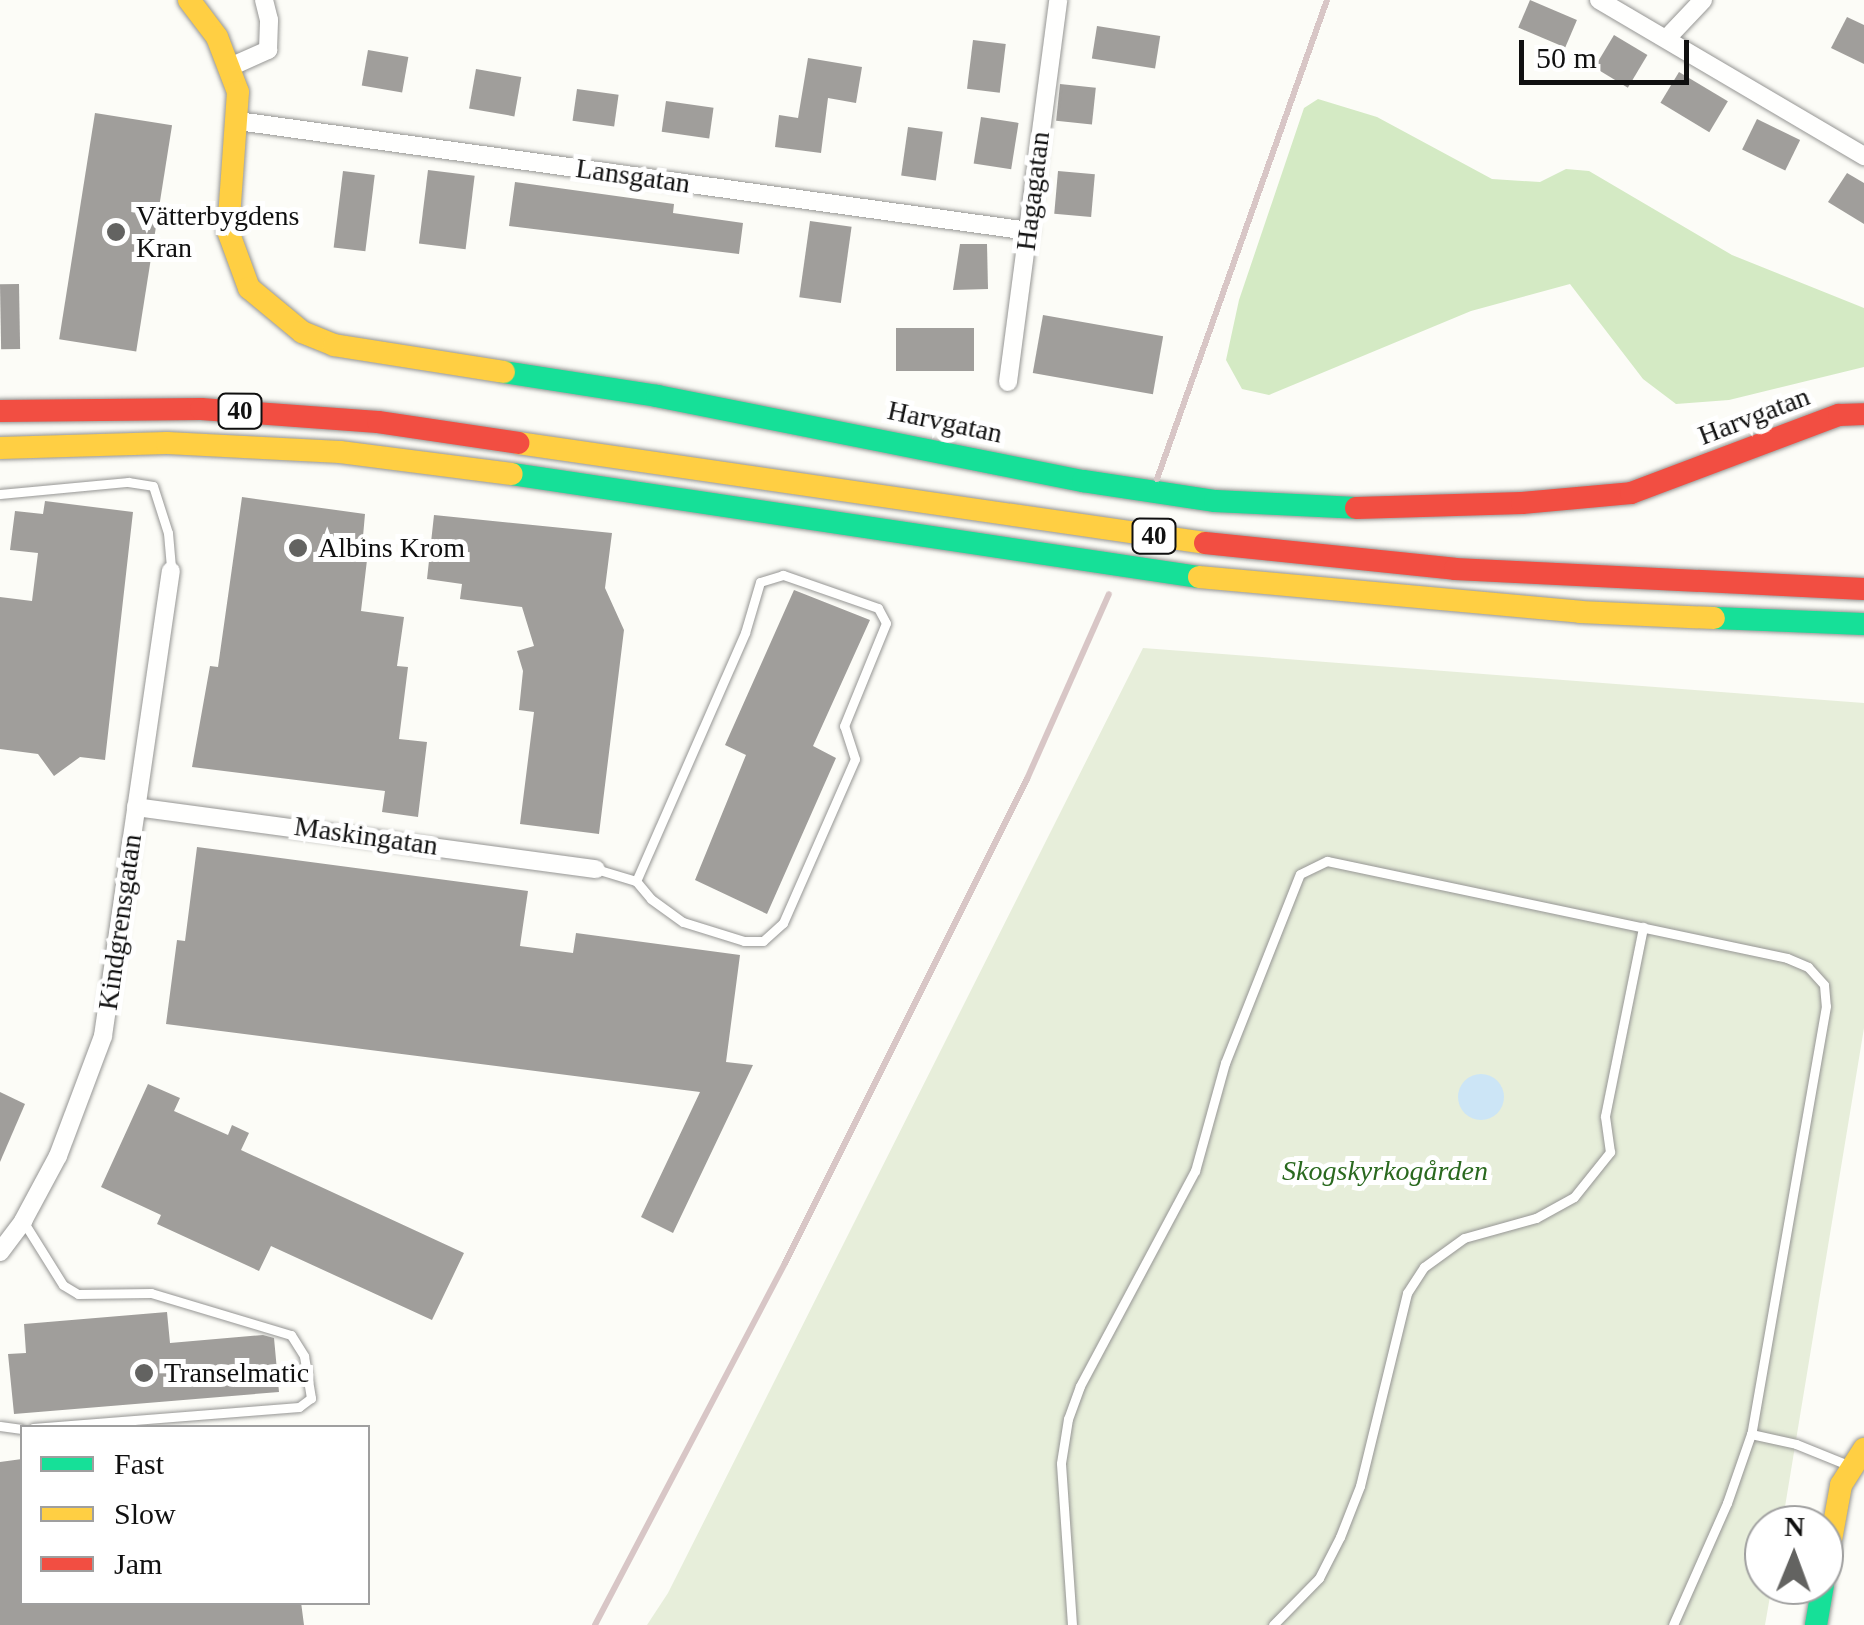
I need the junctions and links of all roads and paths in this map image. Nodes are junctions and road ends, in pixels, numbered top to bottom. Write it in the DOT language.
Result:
graph roads {
  1 [pos="189,0"];
  2 [pos="264,0"];
  3 [pos="1058,0"];
  4 [pos="1599,0"];
  5 [pos="1704,0"];
  6 [pos="1668,37"];
  7 [pos="230,66"];
  8 [pos="238,121"];
  9 [pos="1864,156"];
  10 [pos="1028,231"];
  11 [pos="1008,382"];
  12 [pos="0,411"];
  13 [pos="1864,414"];
  14 [pos="0,448"];
  15 [pos="0,494"];
  16 [pos="172,571"];
  17 [pos="1864,589"];
  18 [pos="1864,624"];
  19 [pos="136,806"];
  20 [pos="596,870"];
  21 [pos="636,881"];
  22 [pos="1643,926"];
  23 [pos="23,1221"];
  24 [pos="0,1252"];
  25 [pos="71,1425"];
  26 [pos="1751,1434"];
  27 [pos="1857,1458"];
  28 [pos="1837,1505"];
  29 [pos="1072,1625"];
  30 [pos="1273,1625"];
  31 [pos="1672,1625"];
  1 -- 7 [label="main road, Harvgatan"];
  2 -- 7 [label="street"];
  3 -- 10 [label="street, Hagagatan"];
  4 -- 6 [label="street"];
  5 -- 6 [label="street"];
  6 -- 9 [label="street"];
  7 -- 8 [label="main road, Harvgatan"];
  8 -- 10 [label="street, Lansgatan"];
  8 -- 13 [label="main road, Harvgatan"];
  10 -- 11 [label="street, Hagagatan"];
  12 -- 17 [label="main road, 40"];
  14 -- 18 [label="main road, 40"];
  15 -- 16 [label="lane"];
  16 -- 19 [label="street, Kindgrensgatan"];
  19 -- 20 [label="street, Maskingatan"];
  19 -- 23 [label="street, Kindgrensgatan"];
  20 -- 21 [label="lane"];
  21 -- 21 [label="lane"];
  22 -- 26 [label="lane"];
  22 -- 29 [label="lane"];
  22 -- 30 [label="lane"];
  23 -- 24 [label="street, Kindgrensgatan"];
  23 -- 25 [label="lane"];
  26 -- 27 [label="lane"];
  26 -- 31 [label="lane"];
  27 -- 28 [label="main road"];
}
